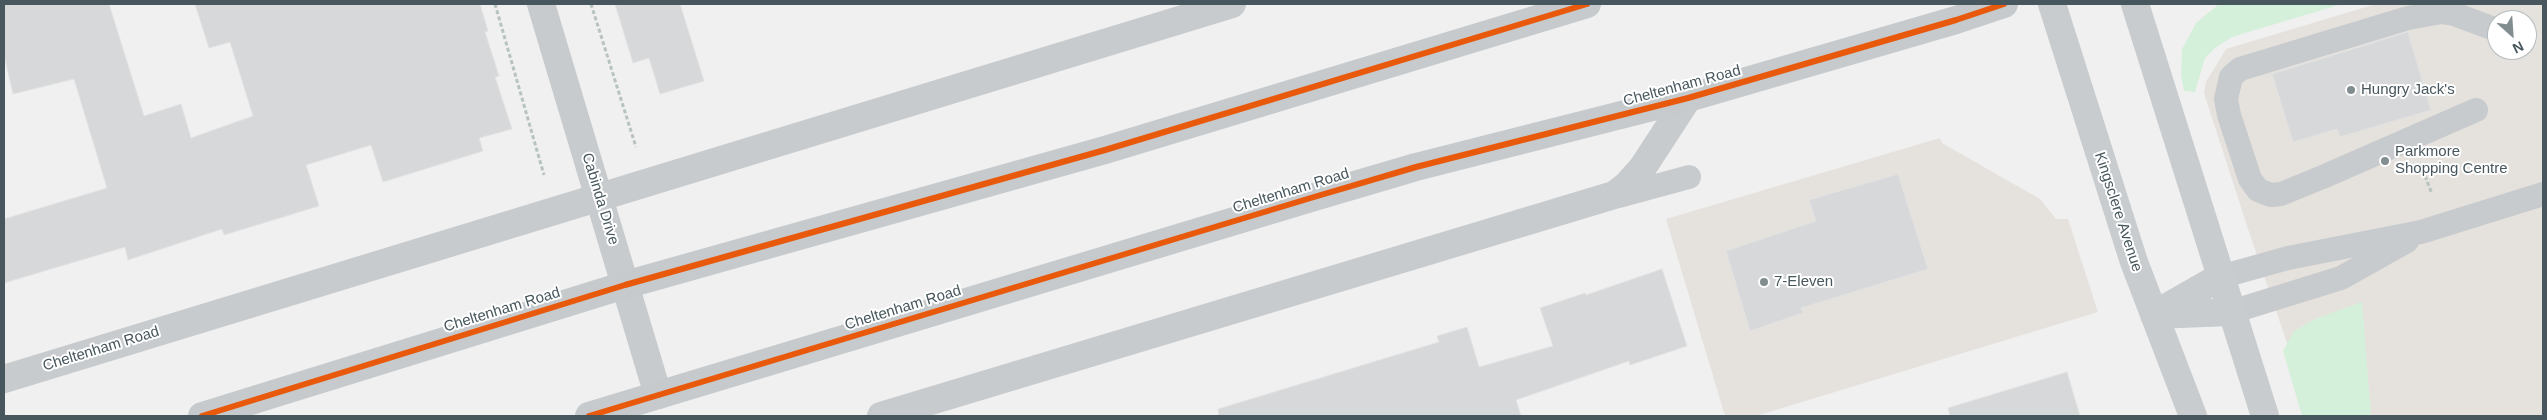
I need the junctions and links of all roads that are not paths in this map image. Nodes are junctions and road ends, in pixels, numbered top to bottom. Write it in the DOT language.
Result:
graph roads {
  1 [pos="541,4"];
  2 [pos="1232,4"];
  3 [pos="1588,4"];
  4 [pos="2004,4"];
  5 [pos="2052,4"];
  6 [pos="2135,4"];
  7 [pos="2487,26"];
  8 [pos="1688,98"];
  9 [pos="2476,110"];
  10 [pos="1689,177"];
  11 [pos="1614,194"];
  12 [pos="2543,194"];
  13 [pos="599,197"];
  14 [pos="2421,232"];
  15 [pos="2220,276"];
  16 [pos="625,285"];
  17 [pos="2231,312"];
  18 [pos="2154,315"];
  19 [pos="4,379"];
  20 [pos="658,395"];
  21 [pos="202,416"];
  22 [pos="589,416"];
  23 [pos="881,416"];
  24 [pos="2193,416"];
  25 [pos="2265,416"];
  1 -- 13 [label="street, Cabinda Drive"];
  2 -- 13 [label="street, Cheltenham Road"];
  3 -- 16 [label="main road, Cheltenham Road"];
  4 -- 8 [label="main road, Cheltenham Road"];
  5 -- 18 [label="main road, Kingsclere Avenue"];
  6 -- 15 [label="main road"];
  7 -- 9 [label="lane"];
  8 -- 11 [label="street, Cheltenham Road"];
  8 -- 20 [label="main road, Cheltenham Road"];
  10 -- 11 [label="lane"];
  11 -- 23 [label="street, Cheltenham Road"];
  12 -- 14 [label="lane"];
  13 -- 16 [label="street, Cabinda Drive"];
  13 -- 19 [label="street, Cheltenham Road"];
  14 -- 15 [label="lane"];
  14 -- 17 [label="lane"];
  15 -- 17 [label="main road"];
  15 -- 18 [label="main road"];
  16 -- 20 [label="street, Cabinda Drive"];
  16 -- 21 [label="main road, Cheltenham Road"];
  17 -- 18 [label="main road"];
  17 -- 25 [label="main road"];
  18 -- 24 [label="main road, Kingsclere Avenue"];
  20 -- 22 [label="main road, Cheltenham Road"];
}
